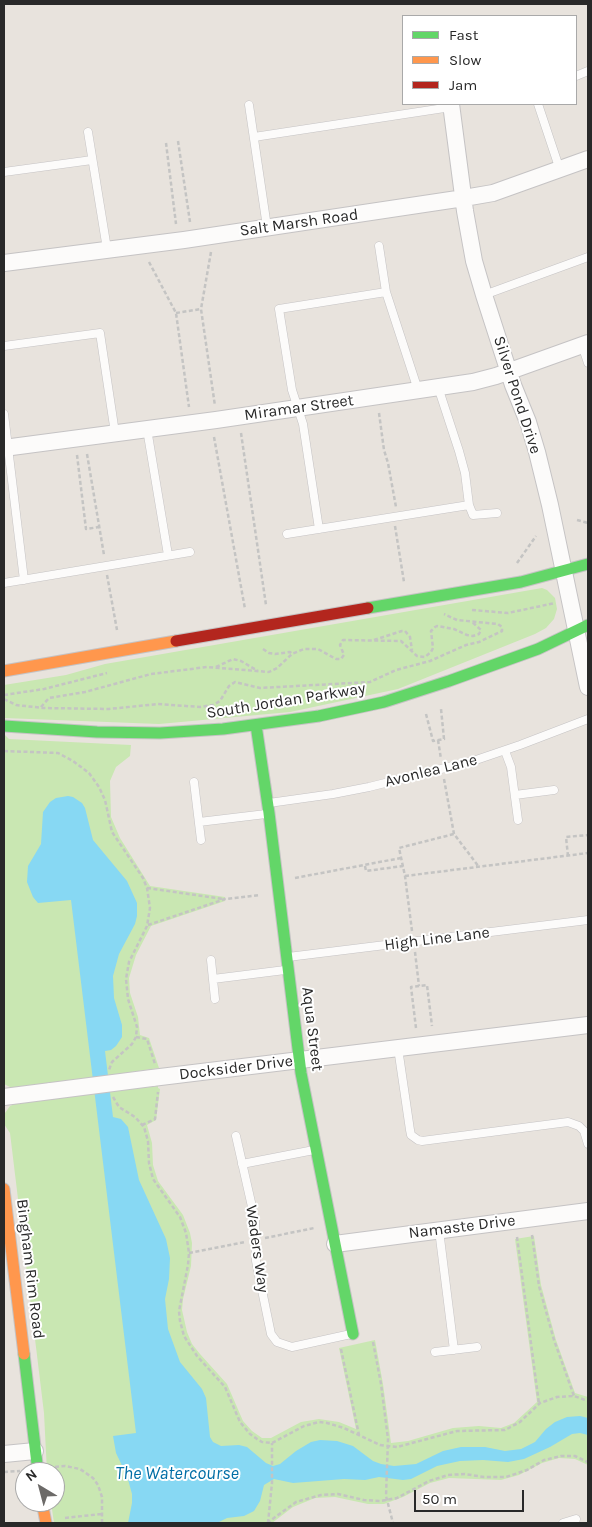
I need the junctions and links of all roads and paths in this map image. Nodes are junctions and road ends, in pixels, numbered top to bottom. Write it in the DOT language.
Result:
graph roads {
  1 [pos="249,105"];
  2 [pos="451,105"];
  3 [pos="538,105"];
  4 [pos="88,132"];
  5 [pos="254,138"];
  6 [pos="178,141"];
  7 [pos="166,143"];
  8 [pos="92,160"];
  9 [pos="588,160"];
  10 [pos="560,170"];
  11 [pos="4,172"];
  12 [pos="464,198"];
  13 [pos="190,222"];
  14 [pos="176,224"];
  15 [pos="267,227"];
  16 [pos="379,246"];
  17 [pos="107,249"];
  18 [pos="211,252"];
  19 [pos="588,257"];
  20 [pos="149,262"];
  21 [pos="4,263"];
  22 [pos="386,292"];
  23 [pos="484,295"];
  24 [pos="201,309"];
  25 [pos="176,313"];
  26 [pos="585,344"];
  27 [pos="4,346"];
  28 [pos="588,363"];
  29 [pos="509,372"];
  30 [pos="438,387"];
  31 [pos="418,390"];
  32 [pos="190,408"];
  33 [pos="298,408"];
  34 [pos="215,412"];
  35 [pos="379,413"];
  36 [pos="4,414"];
  37 [pos="147,429"];
  38 [pos="115,433"];
  39 [pos="241,433"];
  40 [pos="214,437"];
  41 [pos="6,447"];
  42 [pos="87,454"];
  43 [pos="77,455"];
  44 [pos="469,506"];
  45 [pos="496,513"];
  46 [pos="396,517"];
  47 [pos="577,520"];
  48 [pos="588,523"];
  49 [pos="99,527"];
  50 [pos="319,529"];
  51 [pos="286,534"];
  52 [pos="536,536"];
  53 [pos="190,552"];
  54 [pos="168,556"];
  55 [pos="517,562"];
  56 [pos="588,564"];
  57 [pos="106,566"];
  58 [pos="563,572"];
  59 [pos="24,580"];
  60 [pos="404,582"];
  61 [pos="4,583"];
  62 [pos="266,605"];
  63 [pos="245,609"];
  64 [pos="440,612"];
  65 [pos="471,622"];
  66 [pos="582,628"];
  67 [pos="117,630"];
  68 [pos="371,641"];
  69 [pos="263,649"];
  70 [pos="413,652"];
  71 [pos="292,654"];
  72 [pos="425,657"];
  73 [pos="426,662"];
  74 [pos="215,668"];
  75 [pos="4,671"];
  76 [pos="262,672"];
  77 [pos="588,687"];
  78 [pos="4,699"];
  79 [pos="41,707"];
  80 [pos="441,709"];
  81 [pos="426,714"];
  82 [pos="588,719"];
  83 [pos="256,725"];
  84 [pos="4,726"];
  85 [pos="438,740"];
  86 [pos="4,751"];
  87 [pos="505,751"];
  88 [pos="443,769"];
  89 [pos="194,782"];
  90 [pos="554,790"];
  91 [pos="515,795"];
  92 [pos="268,808"];
  93 [pos="518,820"];
  94 [pos="199,822"];
  95 [pos="454,834"];
  96 [pos="588,835"];
  97 [pos="201,840"];
  98 [pos="588,854"];
  99 [pos="568,856"];
  100 [pos="401,858"];
  101 [pos="365,866"];
  102 [pos="403,866"];
  103 [pos="479,867"];
  104 [pos="405,876"];
  105 [pos="295,878"];
  106 [pos="147,888"];
  107 [pos="264,894"];
  108 [pos="225,899"];
  109 [pos="588,920"];
  110 [pos="147,926"];
  111 [pos="414,942"];
  112 [pos="286,957"];
  113 [pos="211,960"];
  114 [pos="288,970"];
  115 [pos="213,979"];
  116 [pos="419,986"];
  117 [pos="215,999"];
  118 [pos="588,1025"];
  119 [pos="432,1026"];
  120 [pos="416,1028"];
  121 [pos="136,1037"];
  122 [pos="398,1048"];
  123 [pos="299,1060"];
  124 [pos="109,1073"];
  125 [pos="155,1079"];
  126 [pos="112,1089"];
  127 [pos="4,1096"];
  128 [pos="142,1125"];
  129 [pos="236,1136"];
  130 [pos="588,1144"];
  131 [pos="316,1149"];
  132 [pos="242,1164"];
  133 [pos="4,1189"];
  134 [pos="588,1211"];
  135 [pos="439,1230"];
  136 [pos="532,1235"];
  137 [pos="517,1237"];
  138 [pos="335,1244"];
  139 [pos="9,1273"];
  140 [pos="353,1334"];
  141 [pos="374,1342"];
  142 [pos="476,1347"];
  143 [pos="341,1349"];
  144 [pos="454,1350"];
  145 [pos="435,1352"];
  146 [pos="574,1396"];
  147 [pos="588,1401"];
  148 [pos="539,1404"];
  149 [pos="359,1435"];
  150 [pos="272,1443"];
  151 [pos="388,1447"];
  152 [pos="35,1451"];
  153 [pos="4,1454"];
  154 [pos="37,1462"];
  155 [pos="588,1462"];
  156 [pos="65,1468"];
  157 [pos="387,1500"];
  158 [pos="102,1514"];
  159 [pos="65,1518"];
  160 [pos="576,1519"];
  161 [pos="102,1523"];
  162 [pos="267,1523"];
  163 [pos="393,1523"];
  164 [pos="563,1523"];
  1 -- 5 [label="lane"];
  2 -- 5 [label="lane"];
  2 -- 12 [label="street, Silver Pond Drive"];
  3 -- 10 [label="lane"];
  4 -- 8 [label="lane"];
  5 -- 15 [label="lane"];
  6 -- 13 [label="path"];
  7 -- 14 [label="path"];
  8 -- 11 [label="lane"];
  8 -- 17 [label="lane"];
  9 -- 10 [label="street, Salt Marsh Road"];
  10 -- 12 [label="street, Salt Marsh Road"];
  12 -- 15 [label="street, Salt Marsh Road"];
  12 -- 23 [label="street, Silver Pond Drive"];
  15 -- 17 [label="street, Salt Marsh Road"];
  16 -- 22 [label="lane"];
  17 -- 21 [label="street, Salt Marsh Road"];
  18 -- 24 [label="path"];
  19 -- 23 [label="lane"];
  20 -- 25 [label="path"];
  22 -- 31 [label="lane"];
  22 -- 33 [label="lane"];
  23 -- 29 [label="street, Silver Pond Drive"];
  24 -- 25 [label="path"];
  24 -- 34 [label="path"];
  25 -- 32 [label="path"];
  26 -- 28 [label="lane"];
  26 -- 29 [label="street, Miramar Street"];
  27 -- 38 [label="lane"];
  29 -- 30 [label="street, Miramar Street"];
  29 -- 58 [label="street, Silver Pond Drive"];
  30 -- 31 [label="street, Miramar Street"];
  30 -- 44 [label="lane"];
  31 -- 33 [label="street, Miramar Street"];
  33 -- 37 [label="street, Miramar Street"];
  33 -- 50 [label="lane"];
  35 -- 46 [label="path"];
  36 -- 41 [label="lane"];
  37 -- 38 [label="street, Miramar Street"];
  37 -- 54 [label="lane"];
  38 -- 41 [label="street, Miramar Street"];
  39 -- 62 [label="path"];
  40 -- 63 [label="path"];
  41 -- 59 [label="lane"];
  42 -- 49 [label="path"];
  43 -- 49 [label="path"];
  44 -- 45 [label="lane"];
  44 -- 46 [label="lane"];
  46 -- 50 [label="lane"];
  46 -- 60 [label="path"];
  47 -- 48 [label="path"];
  49 -- 57 [label="path"];
  50 -- 51 [label="lane"];
  52 -- 55 [label="path"];
  53 -- 54 [label="lane"];
  54 -- 57 [label="lane"];
  56 -- 58 [label="street"];
  57 -- 59 [label="lane"];
  57 -- 67 [label="path"];
  58 -- 66 [label="street, Silver Pond Drive"];
  58 -- 75 [label="street"];
  59 -- 61 [label="lane"];
  64 -- 65 [label="path"];
  65 -- 72 [label="path"];
  65 -- 73 [label="path"];
  66 -- 77 [label="street, Silver Pond Drive"];
  66 -- 83 [label="street, South Jordan Parkway"];
  68 -- 70 [label="path"];
  68 -- 70 [label="path"];
  68 -- 71 [label="path"];
  69 -- 71 [label="path"];
  70 -- 72 [label="path"];
  71 -- 76 [label="path"];
  72 -- 73 [label="path"];
  73 -- 79 [label="path"];
  74 -- 76 [label="path"];
  74 -- 76 [label="path"];
  74 -- 79 [label="path"];
  78 -- 79 [label="path"];
  80 -- 85 [label="path"];
  81 -- 85 [label="path"];
  82 -- 87 [label="lane, Avonlea Lane"];
  83 -- 84 [label="street, South Jordan Parkway"];
  83 -- 92 [label="street, Aqua Street"];
  85 -- 88 [label="path"];
  86 -- 106 [label="path"];
  87 -- 88 [label="lane, Avonlea Lane"];
  87 -- 91 [label="lane"];
  88 -- 92 [label="lane, Avonlea Lane"];
  88 -- 95 [label="path"];
  89 -- 94 [label="lane"];
  90 -- 91 [label="lane"];
  91 -- 93 [label="lane"];
  92 -- 94 [label="lane, Avonlea Lane"];
  92 -- 112 [label="street, Aqua Street"];
  94 -- 97 [label="lane"];
  95 -- 100 [label="path"];
  95 -- 103 [label="path"];
  96 -- 99 [label="path"];
  98 -- 99 [label="path"];
  99 -- 103 [label="path"];
  100 -- 101 [label="path"];
  100 -- 102 [label="path"];
  101 -- 102 [label="path"];
  101 -- 105 [label="path"];
  102 -- 104 [label="path"];
  103 -- 104 [label="path"];
  104 -- 111 [label="path"];
  106 -- 108 [label="path"];
  106 -- 110 [label="path"];
  107 -- 108 [label="path"];
  108 -- 110 [label="path"];
  109 -- 111 [label="lane, High Line Lane"];
  110 -- 121 [label="path"];
  111 -- 112 [label="lane, High Line Lane"];
  111 -- 116 [label="path"];
  112 -- 114 [label="street, Aqua Street"];
  113 -- 115 [label="lane"];
  114 -- 115 [label="lane"];
  114 -- 123 [label="street, Aqua Street"];
  115 -- 117 [label="lane"];
  116 -- 119 [label="path"];
  116 -- 120 [label="path"];
  118 -- 122 [label="street, Docksider Drive"];
  121 -- 124 [label="path"];
  121 -- 125 [label="path"];
  122 -- 123 [label="street, Docksider Drive"];
  122 -- 130 [label="lane"];
  123 -- 125 [label="street, Docksider Drive"];
  123 -- 131 [label="street, Aqua Street"];
  125 -- 127 [label="street, Docksider Drive, bridge"];
  125 -- 128 [label="path"];
  126 -- 128 [label="path"];
  128 -- 150 [label="path"];
  129 -- 132 [label="lane, Waders Way"];
  131 -- 132 [label="lane"];
  131 -- 138 [label="street, Aqua Street"];
  132 -- 140 [label="lane, Waders Way"];
  133 -- 139 [label="street, Bingham Rim Road"];
  134 -- 135 [label="street, Namaste Drive"];
  135 -- 138 [label="street, Namaste Drive"];
  135 -- 144 [label="lane"];
  136 -- 146 [label="path"];
  137 -- 148 [label="path"];
  138 -- 140 [label="street, Aqua Street"];
  139 -- 152 [label="street, Bingham Rim Road"];
  141 -- 151 [label="path"];
  142 -- 144 [label="lane"];
  143 -- 149 [label="path"];
  144 -- 145 [label="lane"];
  146 -- 147 [label="path"];
  146 -- 148 [label="path"];
  148 -- 151 [label="path"];
  149 -- 150 [label="path"];
  149 -- 151 [label="path"];
  150 -- 162 [label="path"];
  151 -- 157 [label="path"];
  152 -- 153 [label="street"];
  152 -- 154 [label="street, Bingham Rim Road"];
  155 -- 157 [label="path"];
  156 -- 158 [label="path"];
  157 -- 162 [label="path"];
  157 -- 163 [label="path"];
  158 -- 159 [label="path"];
  158 -- 161 [label="path"];
  160 -- 164 [label="lane"];
}
